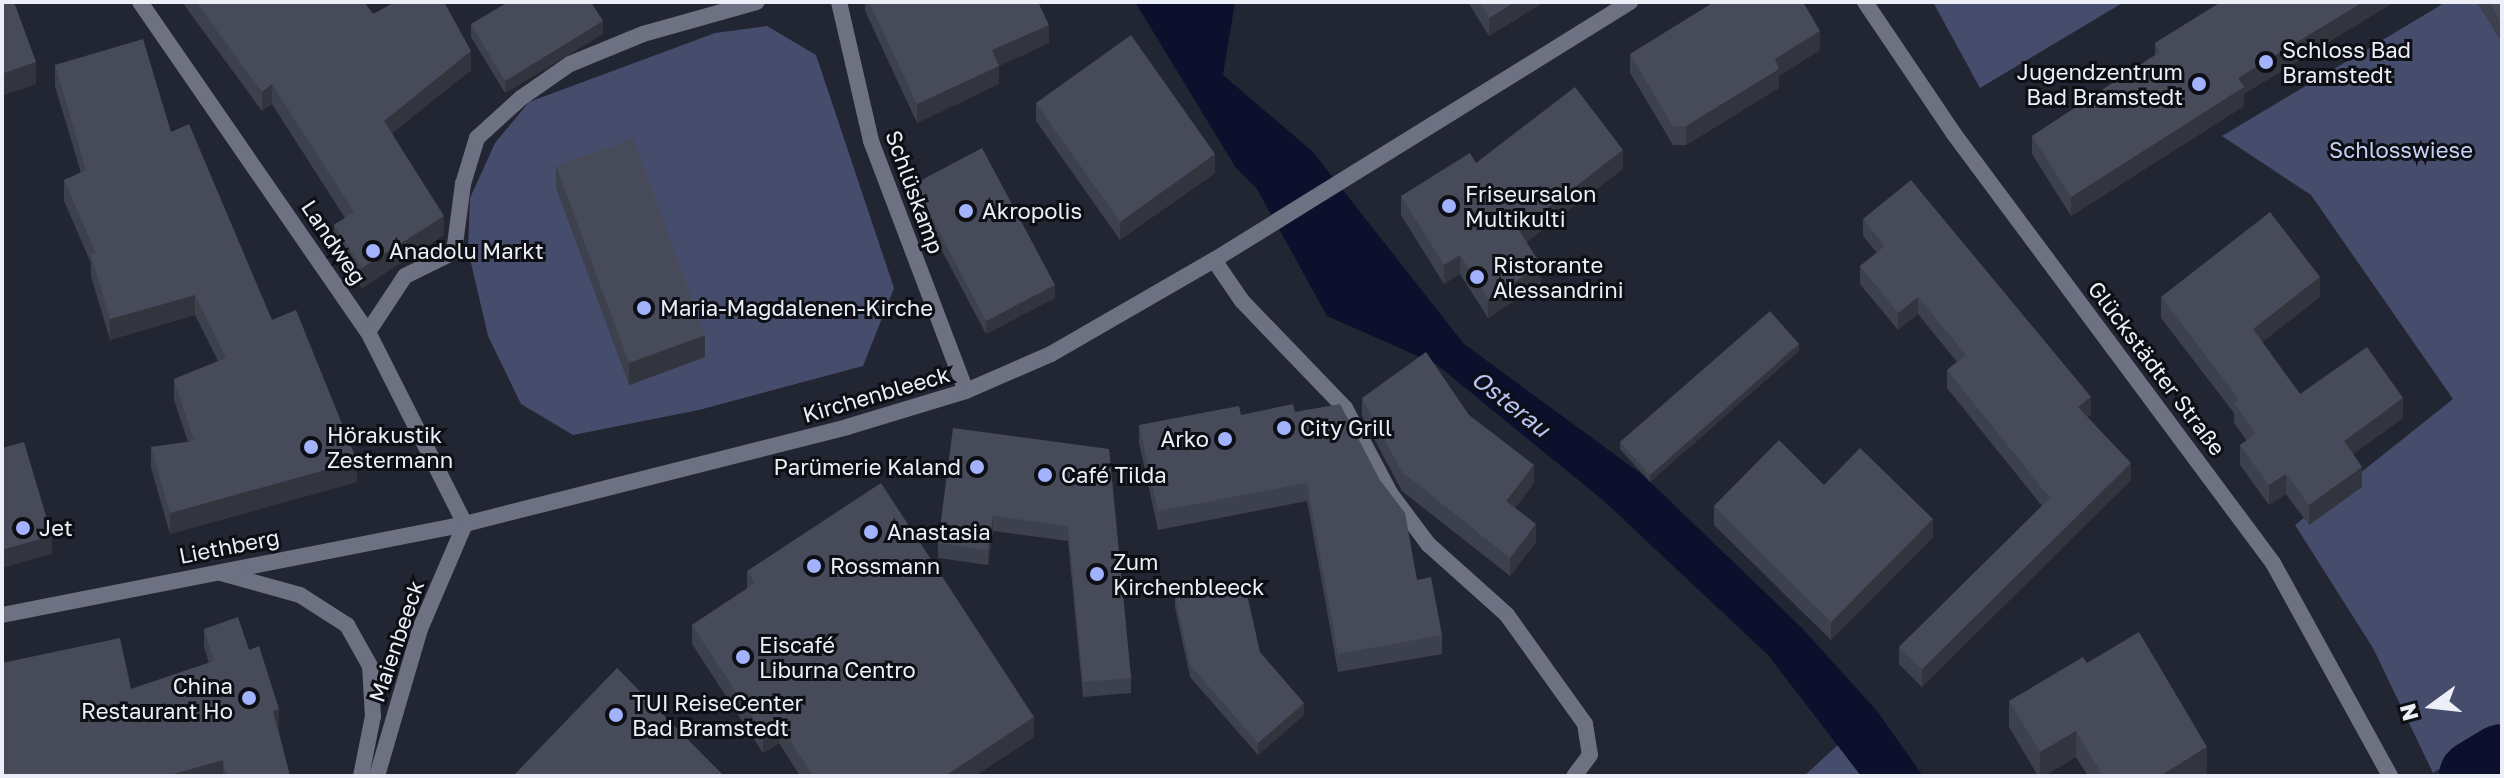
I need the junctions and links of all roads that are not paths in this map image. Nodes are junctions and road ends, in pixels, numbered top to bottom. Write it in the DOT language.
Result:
graph roads {
  1 [pos="140,2"];
  2 [pos="757,2"];
  3 [pos="839,2"];
  4 [pos="1630,2"];
  5 [pos="1865,2"];
  6 [pos="1214,260"];
  7 [pos="368,332"];
  8 [pos="966,391"];
  9 [pos="465,524"];
  10 [pos="216,571"];
  11 [pos="2,615"];
  12 [pos="361,776"];
  13 [pos="377,776"];
  14 [pos="1574,776"];
  15 [pos="2390,776"];
  1 -- 7 [label="street, Landweg"];
  2 -- 7 [label="street"];
  3 -- 8 [label="street, Schlüskamp"];
  4 -- 6 [label="street, Kirchenbleeck"];
  5 -- 15 [label="street, Glückstädter Straße"];
  6 -- 8 [label="street, Kirchenbleeck"];
  6 -- 14 [label="street"];
  7 -- 9 [label="street, Landweg"];
  8 -- 9 [label="street, Kirchenbleeck"];
  9 -- 10 [label="street, Liethberg"];
  9 -- 13 [label="street, Maienbeeck"];
  10 -- 11 [label="street, Liethberg"];
  10 -- 12 [label="street"];
}
